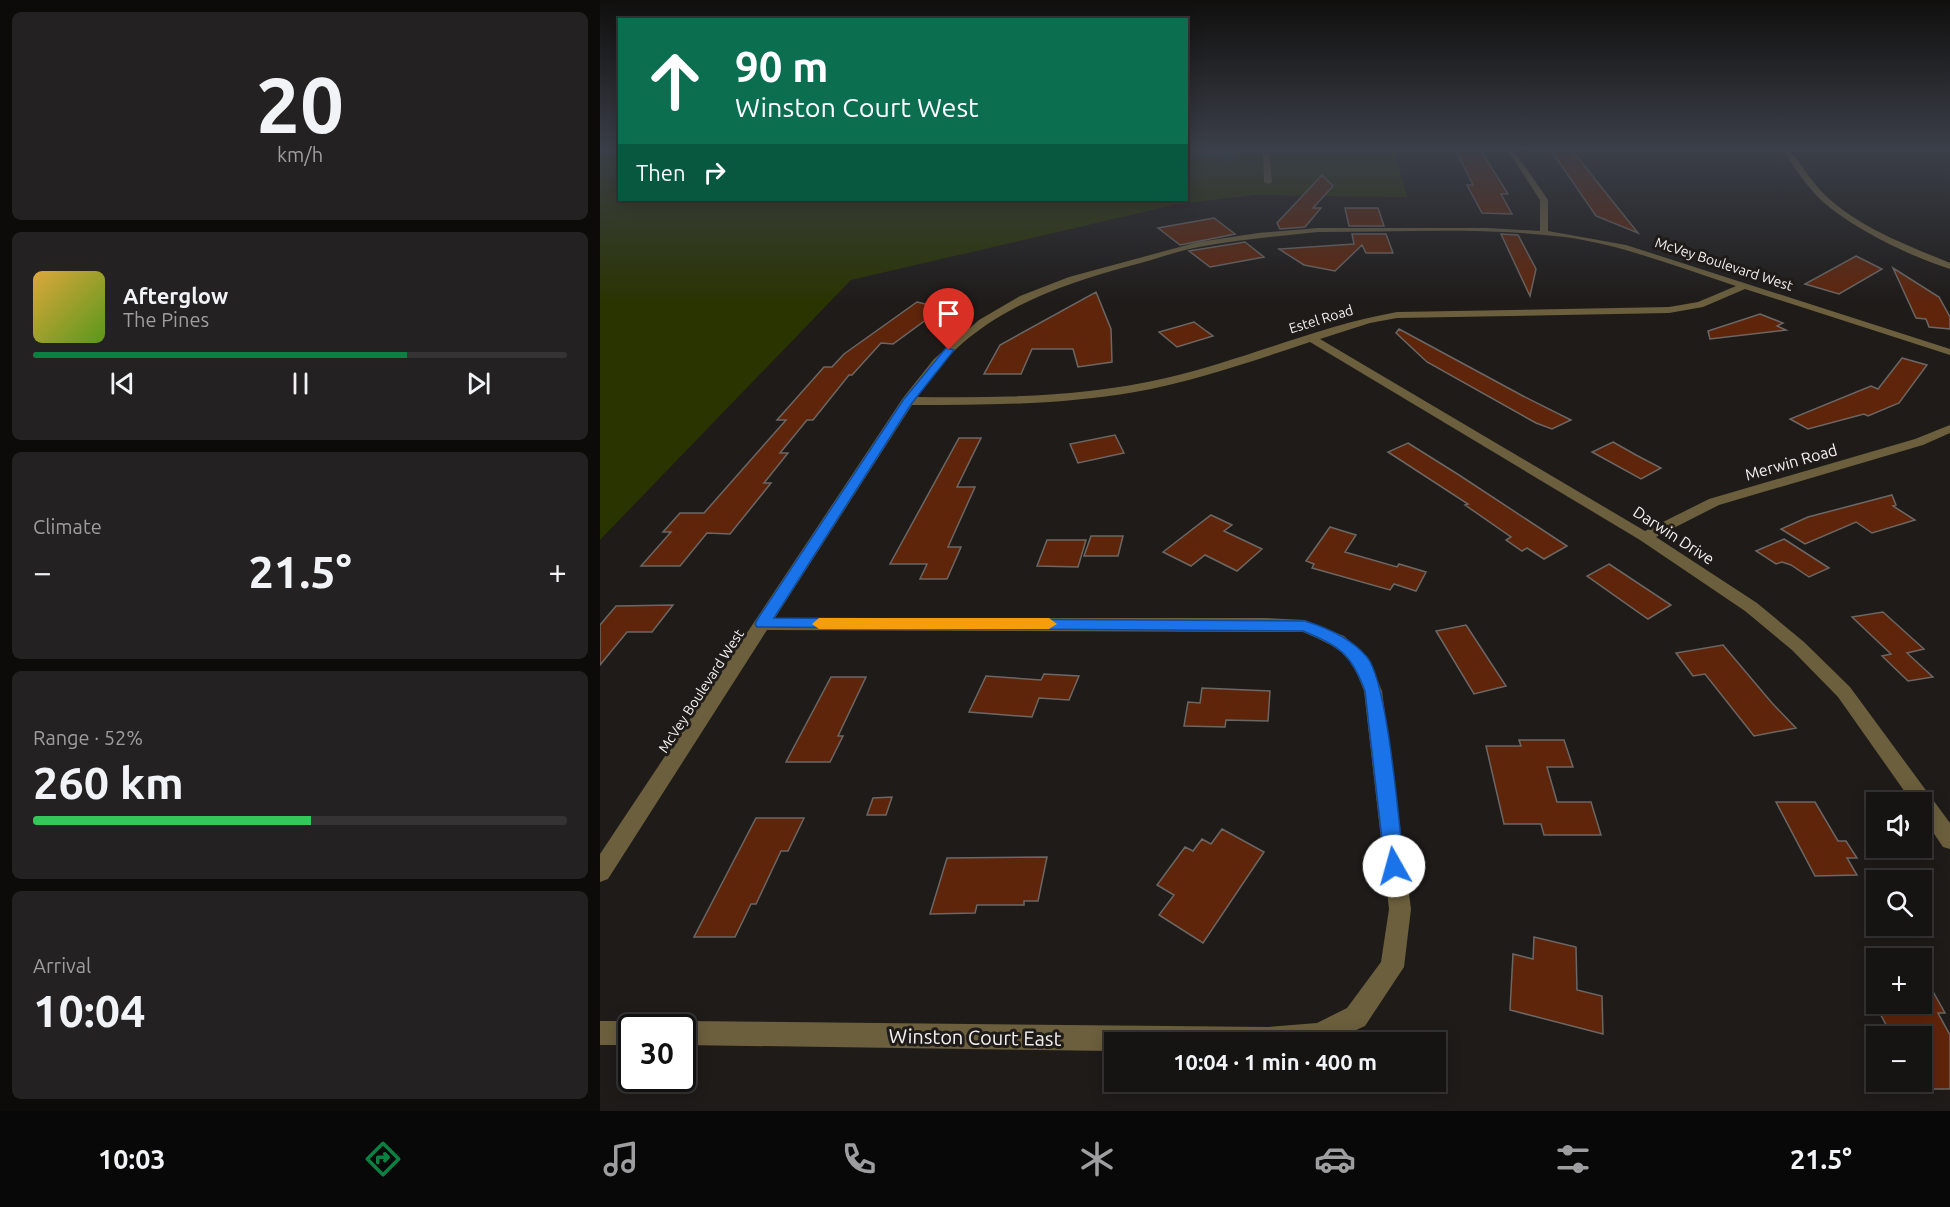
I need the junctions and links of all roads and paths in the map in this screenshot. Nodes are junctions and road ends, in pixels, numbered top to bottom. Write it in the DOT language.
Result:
graph roads {
  1 [pos="1544,201"];
  2 [pos="1830,201"];
  3 [pos="1544,232"];
  4 [pos="1950,266"];
  5 [pos="1744,286"];
  6 [pos="1310,337"];
  7 [pos="1950,352"];
  8 [pos="907,401"];
  9 [pos="1950,429"];
  10 [pos="1645,537"];
  11 [pos="763,624"];
  12 [pos="1950,840"];
  13 [pos="600,872"];
  14 [pos="600,1033"];
  15 [pos="618,1033"];
  16 [pos="696,1034"];
  1 -- 3 [label="street"];
  2 -- 4 [label="street"];
  3 -- 5 [label="street, McVey Boulevard West"];
  3 -- 8 [label="street, McVey Boulevard West"];
  5 -- 6 [label="street, Estel Road"];
  5 -- 7 [label="street, McVey Boulevard West"];
  6 -- 8 [label="street, Estel Road"];
  6 -- 10 [label="street, Darwin Drive"];
  8 -- 11 [label="street, McVey Boulevard West"];
  9 -- 10 [label="street, Merwin Road"];
  10 -- 12 [label="street, Darwin Drive"];
  11 -- 13 [label="street, McVey Boulevard West"];
  11 -- 16 [label="street, Winston Court East"];
  14 -- 15 [label="street"];
}
